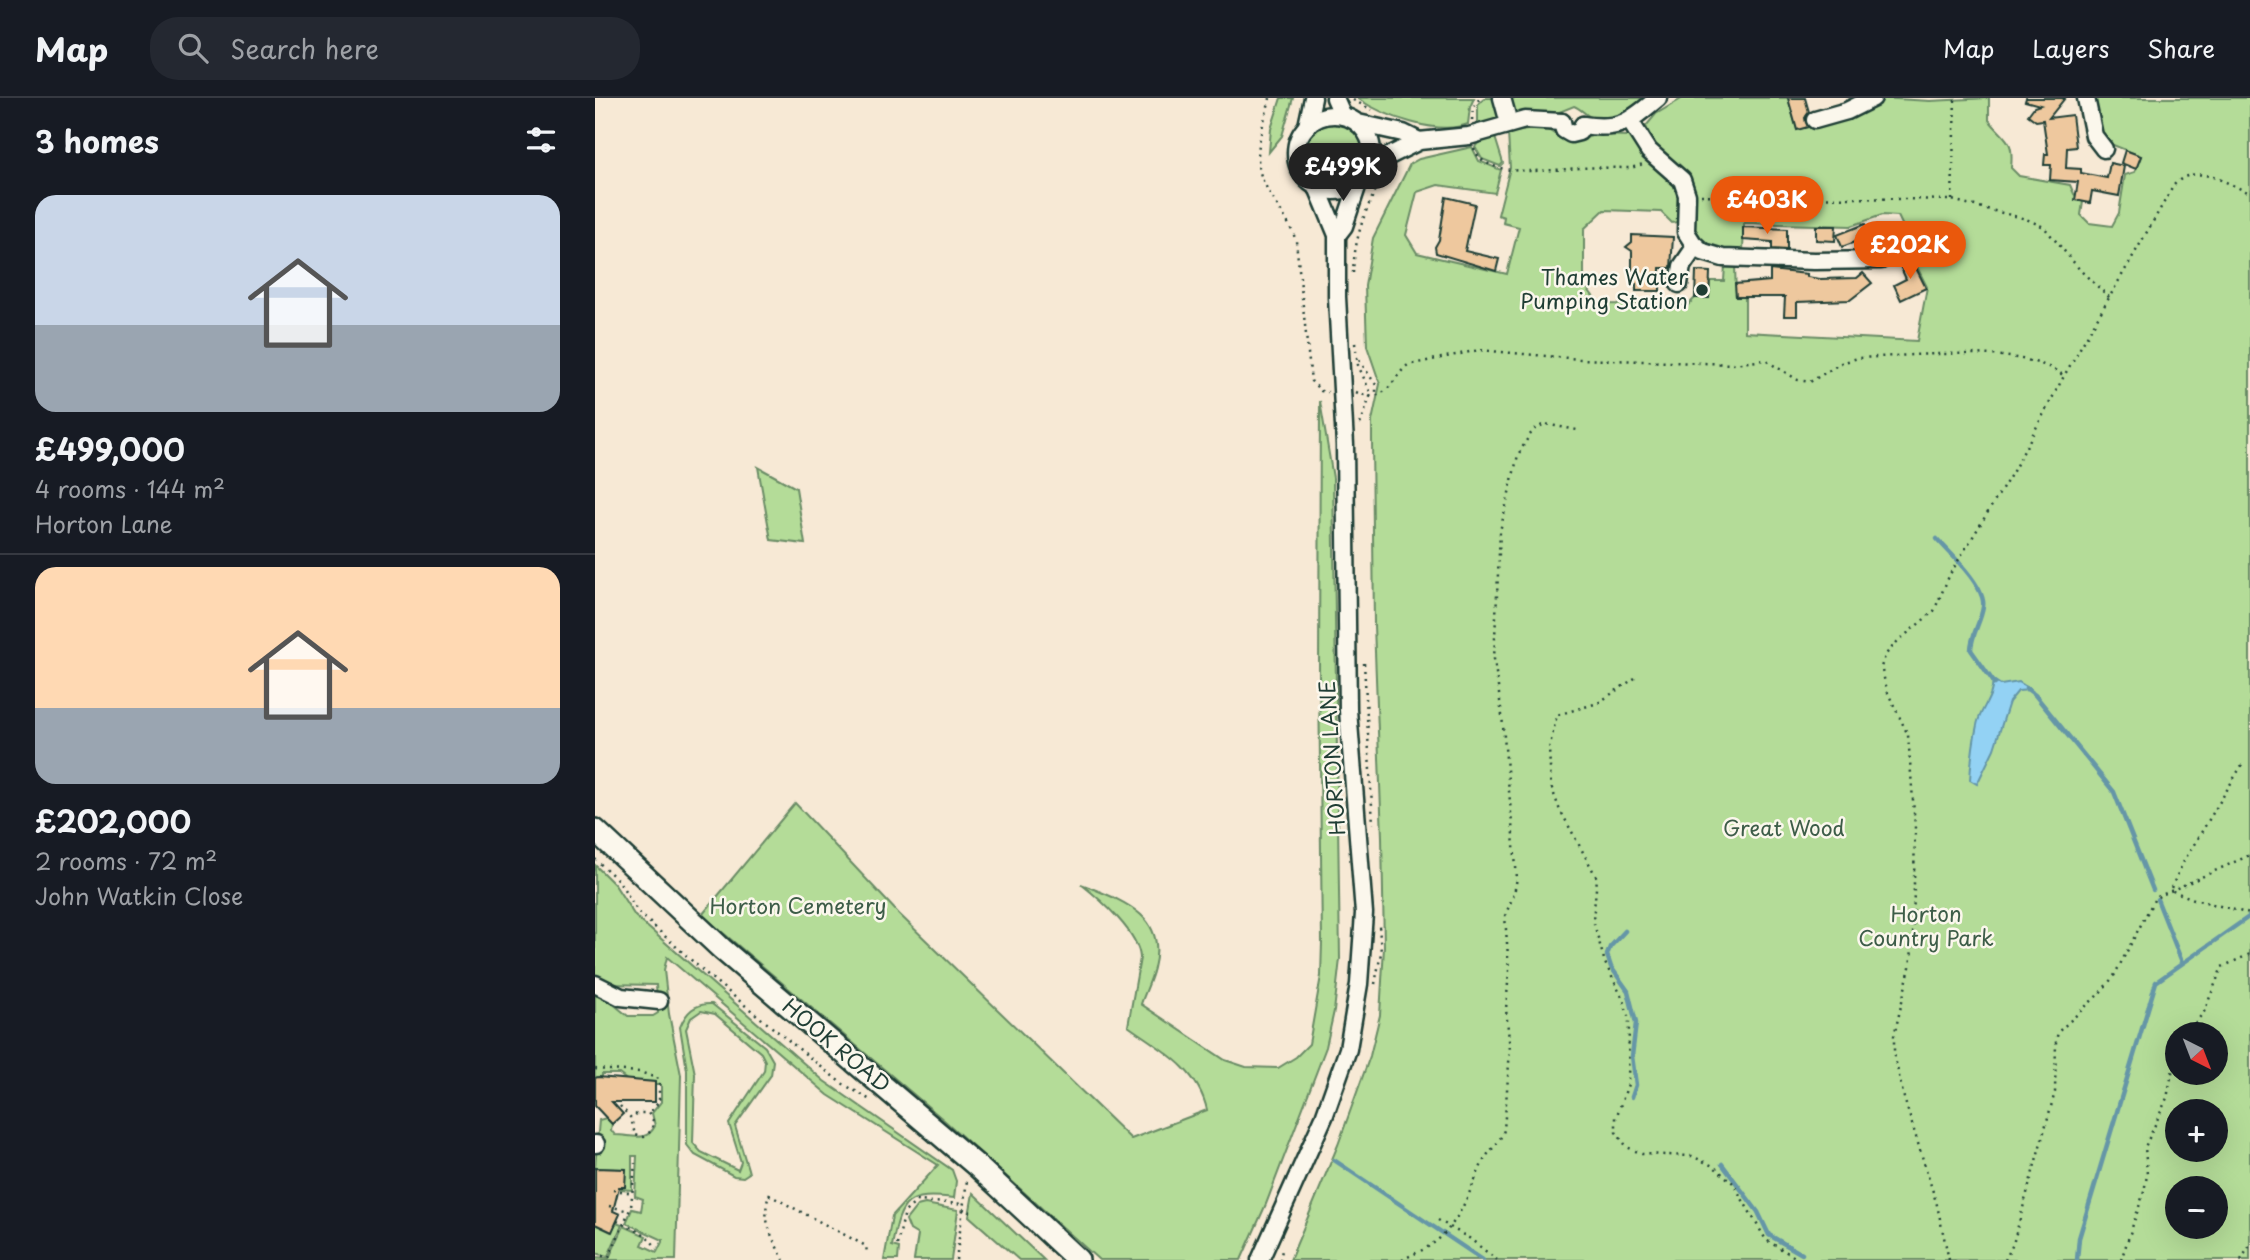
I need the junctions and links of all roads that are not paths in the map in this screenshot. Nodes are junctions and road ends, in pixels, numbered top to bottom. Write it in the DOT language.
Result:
graph roads {
  1 [pos="1313,98"];
  2 [pos="1335,98"];
  3 [pos="1502,98"];
  4 [pos="1658,98"];
  5 [pos="1873,98"];
  6 [pos="2086,98"];
  7 [pos="1351,119"];
  8 [pos="1815,120"];
  9 [pos="1630,121"];
  10 [pos="1509,123"];
  11 [pos="1307,126"];
  12 [pos="1419,141"];
  13 [pos="2104,149"];
  14 [pos="1369,166"];
  15 [pos="1359,181"];
  16 [pos="1317,187"];
  17 [pos="1338,235"];
  18 [pos="1695,247"];
  19 [pos="1881,260"];
  20 [pos="1679,284"];
  21 [pos="595,830"];
  22 [pos="595,984"];
  23 [pos="659,1001"];
  24 [pos="1078,1260"];
  25 [pos="1260,1260"];
  1 -- 11 [label="street"];
  2 -- 7 [label="street"];
  3 -- 10 [label="street"];
  4 -- 9 [label="street"];
  5 -- 8 [label="street"];
  6 -- 13 [label="street"];
  7 -- 11 [label="street"];
  7 -- 12 [label="street"];
  7 -- 14 [label="street"];
  9 -- 10 [label="street"];
  9 -- 18 [label="street"];
  10 -- 12 [label="street"];
  11 -- 16 [label="street"];
  12 -- 14 [label="street"];
  14 -- 15 [label="street"];
  15 -- 16 [label="street"];
  15 -- 17 [label="street, HORTON LANE"];
  16 -- 17 [label="street, HORTON LANE"];
  17 -- 25 [label="street, HORTON LANE"];
  18 -- 19 [label="street"];
  18 -- 20 [label="street"];
  21 -- 24 [label="main road, HOOK ROAD"];
  22 -- 23 [label="street"];
}
